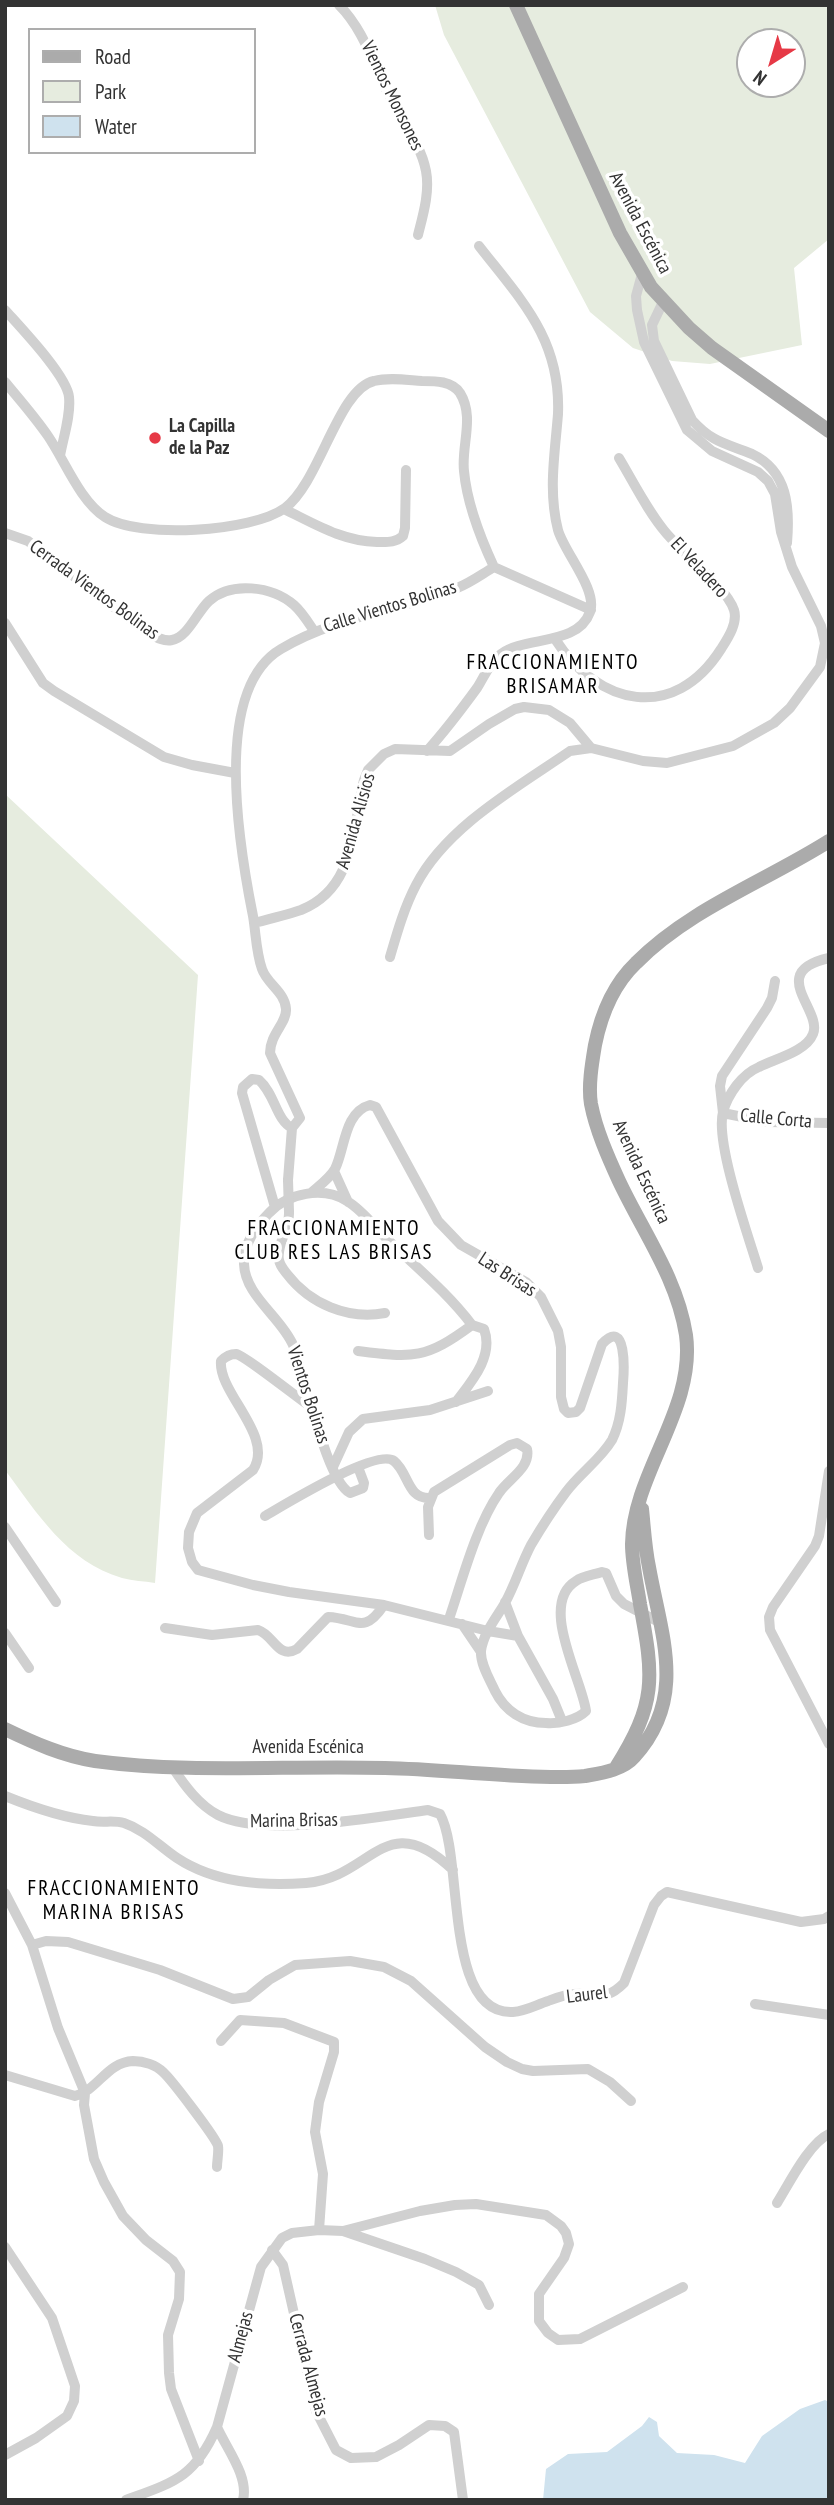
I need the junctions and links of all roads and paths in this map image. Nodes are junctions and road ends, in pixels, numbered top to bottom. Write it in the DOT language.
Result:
graph roads {
  1 [pos="339,5"];
  2 [pos="516,5"];
  3 [pos="418,235"];
  4 [pos="479,246"];
  5 [pos="642,274"];
  6 [pos="663,302"];
  7 [pos="5,310"];
  8 [pos="5,382"];
  9 [pos="829,431"];
  10 [pos="60,456"];
  11 [pos="619,458"];
  12 [pos="405,470"];
  13 [pos="284,509"];
  14 [pos="5,533"];
  15 [pos="787,549"];
  16 [pos="494,567"];
  17 [pos="591,610"];
  18 [pos="5,623"];
  19 [pos="314,631"];
  20 [pos="555,639"];
  21 [pos="591,748"];
  22 [pos="427,751"];
  23 [pos="235,773"];
  24 [pos="829,841"];
  25 [pos="254,923"];
  26 [pos="390,957"];
  27 [pos="829,958"];
  28 [pos="775,981"];
  29 [pos="723,1113"];
  30 [pos="829,1123"];
  31 [pos="292,1128"];
  32 [pos="334,1171"];
  33 [pos="312,1193"];
  34 [pos="348,1202"];
  35 [pos="275,1207"];
  36 [pos="758,1268"];
  37 [pos="385,1313"];
  38 [pos="472,1325"];
  39 [pos="358,1351"];
  40 [pos="488,1391"];
  41 [pos="456,1402"];
  42 [pos="311,1408"];
  43 [pos="358,1467"];
  44 [pos="829,1471"];
  45 [pos="335,1472"];
  46 [pos="641,1497"];
  47 [pos="430,1499"];
  48 [pos="265,1516"];
  49 [pos="5,1527"];
  50 [pos="429,1535"];
  51 [pos="57,1602"];
  52 [pos="505,1602"];
  53 [pos="384,1605"];
  54 [pos="642,1615"];
  55 [pos="449,1619"];
  56 [pos="661,1623"];
  57 [pos="463,1624"];
  58 [pos="165,1628"];
  59 [pos="488,1631"];
  60 [pos="5,1633"];
  61 [pos="519,1636"];
  62 [pos="481,1652"];
  63 [pos="29,1668"];
  64 [pos="562,1721"];
  65 [pos="5,1729"];
  66 [pos="829,1744"];
  67 [pos="173,1769"];
  68 [pos="615,1769"];
  69 [pos="5,1796"];
  70 [pos="435,1810"];
  71 [pos="453,1870"];
  72 [pos="5,1893"];
  73 [pos="829,1916"];
  74 [pos="32,1945"];
  75 [pos="755,2004"];
  76 [pos="829,2015"];
  77 [pos="221,2041"];
  78 [pos="5,2075"];
  79 [pos="85,2093"];
  80 [pos="631,2101"];
  81 [pos="829,2134"];
  82 [pos="217,2167"];
  83 [pos="777,2203"];
  84 [pos="318,2230"];
  85 [pos="343,2231"];
  86 [pos="5,2247"];
  87 [pos="272,2250"];
  88 [pos="683,2287"];
  89 [pos="489,2305"];
  90 [pos="217,2427"];
  91 [pos="5,2455"];
  92 [pos="199,2460"];
  93 [pos="126,2500"];
  94 [pos="243,2500"];
  95 [pos="463,2500"];
  1 -- 3 [label="street, Vientos Monsones"];
  2 -- 5 [label="main road, Avenida Escénica"];
  4 -- 17 [label="street"];
  5 -- 6 [label="main road, Avenida Escénica"];
  5 -- 15 [label="street"];
  6 -- 9 [label="main road, Avenida Escénica"];
  6 -- 15 [label="street"];
  7 -- 10 [label="street"];
  8 -- 10 [label="street"];
  10 -- 13 [label="street"];
  11 -- 20 [label="street, El Veladero"];
  12 -- 13 [label="street"];
  13 -- 16 [label="street"];
  14 -- 19 [label="street, Cerrada Vientos Bolinas"];
  15 -- 21 [label="street"];
  16 -- 17 [label="street"];
  16 -- 19 [label="street, Calle Vientos Bolinas"];
  17 -- 20 [label="street"];
  18 -- 23 [label="street"];
  19 -- 23 [label="street, Calle Vientos Bolinas"];
  20 -- 22 [label="street"];
  21 -- 22 [label="street, Avenida Alisios"];
  21 -- 26 [label="street"];
  22 -- 25 [label="street, Avenida Alisios"];
  23 -- 25 [label="street, Calle Vientos Bolinas"];
  24 -- 46 [label="main road, Avenida Escénica"];
  25 -- 31 [label="street"];
  27 -- 29 [label="street"];
  28 -- 29 [label="street"];
  29 -- 30 [label="street, Calle Corta"];
  29 -- 36 [label="street"];
  31 -- 35 [label="street"];
  31 -- 37 [label="street, bridge"];
  32 -- 33 [label="street, Las Brisas"];
  32 -- 34 [label="street"];
  32 -- 52 [label="street, Las Brisas"];
  33 -- 34 [label="street"];
  33 -- 35 [label="street, Vientos Bolinas"];
  34 -- 38 [label="street"];
  35 -- 42 [label="street, Vientos Bolinas"];
  38 -- 39 [label="street"];
  38 -- 41 [label="street"];
  40 -- 41 [label="street"];
  41 -- 45 [label="street"];
  42 -- 45 [label="street, Vientos Bolinas"];
  42 -- 53 [label="street"];
  43 -- 45 [label="street"];
  43 -- 45 [label="street"];
  43 -- 47 [label="street"];
  44 -- 66 [label="street"];
  45 -- 48 [label="street"];
  46 -- 54 [label="main road, Avenida Escénica"];
  46 -- 56 [label="main road, Avenida Escénica"];
  47 -- 50 [label="street"];
  47 -- 55 [label="street"];
  49 -- 51 [label="street"];
  52 -- 59 [label="street, Las Brisas"];
  52 -- 61 [label="street"];
  53 -- 55 [label="street"];
  53 -- 58 [label="street"];
  54 -- 56 [label="street"];
  54 -- 64 [label="street"];
  54 -- 68 [label="main road, Avenida Escénica"];
  55 -- 57 [label="street"];
  56 -- 68 [label="main road, Avenida Escénica"];
  57 -- 59 [label="street"];
  57 -- 62 [label="street"];
  59 -- 61 [label="street"];
  59 -- 62 [label="street, Las Brisas"];
  60 -- 63 [label="street"];
  61 -- 64 [label="street"];
  62 -- 64 [label="street"];
  65 -- 67 [label="main road, Avenida Escénica"];
  67 -- 68 [label="main road, Avenida Escénica"];
  67 -- 70 [label="street, Marina Brisas"];
  69 -- 71 [label="street"];
  70 -- 71 [label="street, Laurel"];
  71 -- 73 [label="street, Laurel"];
  72 -- 74 [label="street"];
  74 -- 79 [label="street"];
  74 -- 80 [label="street"];
  75 -- 76 [label="street"];
  77 -- 84 [label="street"];
  78 -- 79 [label="street"];
  79 -- 82 [label="street"];
  79 -- 92 [label="street"];
  81 -- 83 [label="street"];
  84 -- 85 [label="street"];
  84 -- 87 [label="street"];
  85 -- 88 [label="street"];
  85 -- 89 [label="street"];
  86 -- 91 [label="street"];
  87 -- 90 [label="street, Almejas"];
  87 -- 95 [label="street, Cerrada Almejas"];
  90 -- 92 [label="street, Almejas"];
  90 -- 94 [label="street"];
  92 -- 93 [label="street"];
}
